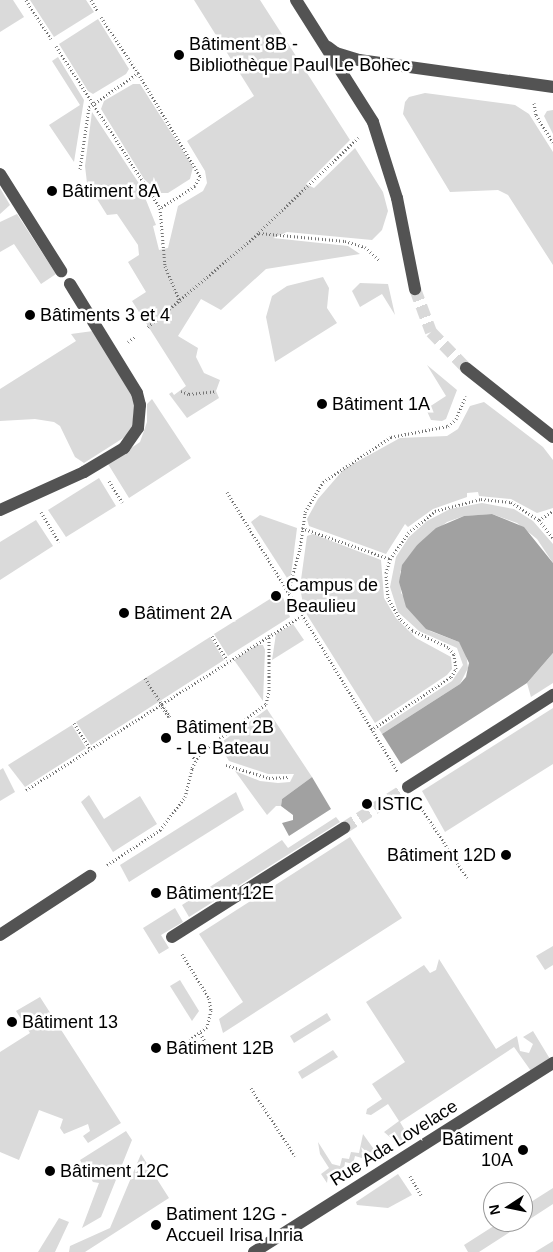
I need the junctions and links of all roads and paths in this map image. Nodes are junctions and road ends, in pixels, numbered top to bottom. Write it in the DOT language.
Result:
graph roads {
  1 [pos="26,0"];
  2 [pos="91,0"];
  3 [pos="296,0"];
  4 [pos="97,10"];
  5 [pos="101,17"];
  6 [pos="318,35"];
  7 [pos="51,39"];
  8 [pos="56,46"];
  9 [pos="138,73"];
  10 [pos="535,85"];
  11 [pos="553,87"];
  12 [pos="92,103"];
  13 [pos="373,122"];
  14 [pos="553,142"];
  15 [pos="80,169"];
  16 [pos="0,174"];
  17 [pos="160,208"];
  18 [pos="259,233"];
  19 [pos="380,260"];
  20 [pos="62,271"];
  21 [pos="70,284"];
  22 [pos="415,289"];
  23 [pos="180,302"];
  24 [pos="148,327"];
  25 [pos="471,372"];
  26 [pos="216,390"];
  27 [pos="181,391"];
  28 [pos="553,437"];
  29 [pos="227,492"];
  30 [pos="38,508"];
  31 [pos="0,510"];
  32 [pos="553,511"];
  33 [pos="539,520"];
  34 [pos="302,528"];
  35 [pos="553,538"];
  36 [pos="59,542"];
  37 [pos="390,559"];
  38 [pos="288,592"];
  39 [pos="301,616"];
  40 [pos="269,634"];
  41 [pos="212,636"];
  42 [pos="227,660"];
  43 [pos="145,678"];
  44 [pos="553,695"];
  45 [pos="160,704"];
  46 [pos="74,723"];
  47 [pos="371,730"];
  48 [pos="90,748"];
  49 [pos="188,748"];
  50 [pos="195,760"];
  51 [pos="226,765"];
  52 [pos="395,768"];
  53 [pos="289,777"];
  54 [pos="408,787"];
  55 [pos="26,790"];
  56 [pos="344,828"];
  57 [pos="434,828"];
  58 [pos="90,876"];
  59 [pos="466,878"];
  60 [pos="0,935"];
  61 [pos="172,937"];
  62 [pos="200,1033"];
  63 [pos="185,1043"];
  64 [pos="206,1043"];
  65 [pos="553,1063"];
  66 [pos="251,1088"];
  67 [pos="295,1156"];
  68 [pos="413,1182"];
  69 [pos="421,1195"];
  70 [pos="254,1252"];
  1 -- 7 [label="path"];
  2 -- 4 [label="path"];
  3 -- 6 [label="street"];
  5 -- 9 [label="path"];
  6 -- 10 [label="street"];
  6 -- 13 [label="street"];
  8 -- 12 [label="path"];
  9 -- 12 [label="path"];
  9 -- 17 [label="path"];
  10 -- 11 [label="street"];
  10 -- 14 [label="path"];
  12 -- 15 [label="path"];
  12 -- 17 [label="path"];
  13 -- 18 [label="path"];
  13 -- 22 [label="street"];
  16 -- 20 [label="street"];
  17 -- 23 [label="path"];
  18 -- 19 [label="path"];
  18 -- 23 [label="path"];
  21 -- 31 [label="street"];
  23 -- 24 [label="path"];
  25 -- 28 [label="street"];
  25 -- 34 [label="path"];
  26 -- 27 [label="path"];
  29 -- 38 [label="path"];
  30 -- 36 [label="path"];
  32 -- 33 [label="path"];
  33 -- 35 [label="path"];
  33 -- 37 [label="path"];
  34 -- 37 [label="path"];
  34 -- 38 [label="path"];
  37 -- 47 [label="path"];
  38 -- 39 [label="path"];
  39 -- 40 [label="path"];
  39 -- 47 [label="path"];
  40 -- 42 [label="path"];
  40 -- 50 [label="path"];
  41 -- 42 [label="path"];
  42 -- 45 [label="path"];
  43 -- 45 [label="path, bridge"];
  44 -- 54 [label="street"];
  45 -- 48 [label="path"];
  46 -- 48 [label="path"];
  47 -- 52 [label="path"];
  48 -- 55 [label="path"];
  49 -- 50 [label="path"];
  50 -- 58 [label="path"];
  51 -- 53 [label="path"];
  56 -- 61 [label="street"];
  57 -- 59 [label="path"];
  58 -- 60 [label="street"];
  61 -- 62 [label="path"];
  62 -- 63 [label="path"];
  62 -- 64 [label="path"];
  65 -- 70 [label="street, Rue Ada Lovelace"];
  66 -- 67 [label="path"];
  68 -- 69 [label="path"];
}
